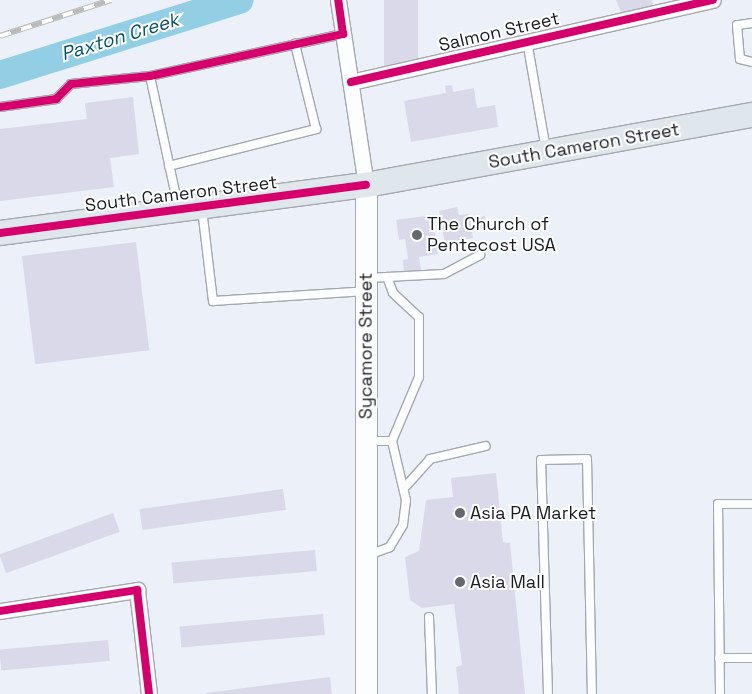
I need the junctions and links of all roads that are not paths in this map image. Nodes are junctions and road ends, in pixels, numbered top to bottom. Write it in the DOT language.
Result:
graph roads {
  1 [pos="338,0"];
  2 [pos="713,0"];
  3 [pos="752,23"];
  4 [pos="343,34"];
  5 [pos="527,41"];
  6 [pos="295,44"];
  7 [pos="752,62"];
  8 [pos="150,76"];
  9 [pos="351,82"];
  10 [pos="0,107"];
  11 [pos="752,116"];
  12 [pos="546,153"];
  13 [pos="169,166"];
  14 [pos="366,185"];
  15 [pos="190,208"];
  16 [pos="0,233"];
  17 [pos="480,255"];
  18 [pos="387,277"];
  19 [pos="366,284"];
  20 [pos="366,441"];
  21 [pos="392,441"];
  22 [pos="486,446"];
  23 [pos="406,486"];
  24 [pos="752,504"];
  25 [pos="366,556"];
  26 [pos="0,611"];
  27 [pos="429,617"];
  28 [pos="719,658"];
  29 [pos="752,658"];
  30 [pos="149,694"];
  31 [pos="366,694"];
  32 [pos="432,694"];
  33 [pos="548,694"];
  34 [pos="592,694"];
  35 [pos="720,694"];
  1 -- 4 [label="street, Sycamore Street"];
  2 -- 5 [label="street, Salmon Street"];
  3 -- 7 [label="lane"];
  4 -- 6 [label="lane"];
  4 -- 9 [label="street, Sycamore Street"];
  5 -- 9 [label="street, Salmon Street"];
  5 -- 12 [label="lane"];
  6 -- 8 [label="lane"];
  6 -- 13 [label="lane"];
  8 -- 10 [label="lane"];
  8 -- 13 [label="lane"];
  9 -- 14 [label="street, Sycamore Street"];
  11 -- 12 [label="main road, South Cameron Street"];
  12 -- 14 [label="main road, South Cameron Street"];
  13 -- 15 [label="lane"];
  14 -- 15 [label="main road, South Cameron Street"];
  14 -- 19 [label="main road, Sycamore Street"];
  15 -- 16 [label="main road, South Cameron Street"];
  15 -- 19 [label="lane"];
  17 -- 18 [label="lane"];
  18 -- 19 [label="lane"];
  18 -- 21 [label="lane"];
  19 -- 20 [label="main road, Sycamore Street"];
  20 -- 21 [label="lane"];
  20 -- 25 [label="main road, Sycamore Street"];
  21 -- 23 [label="lane"];
  22 -- 23 [label="lane"];
  23 -- 25 [label="lane"];
  24 -- 28 [label="lane"];
  25 -- 31 [label="main road, Sycamore Street"];
  26 -- 30 [label="street"];
  27 -- 32 [label="lane"];
  28 -- 29 [label="lane"];
  28 -- 35 [label="lane"];
  33 -- 34 [label="lane"];
}
